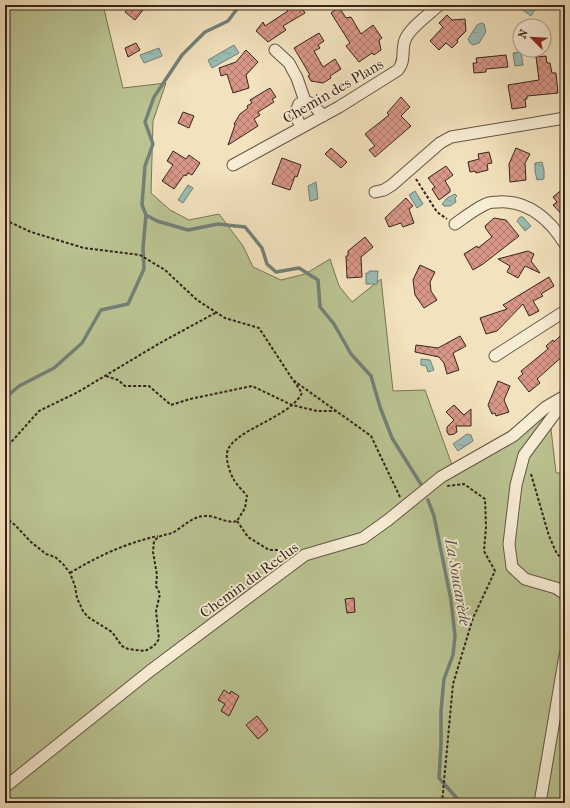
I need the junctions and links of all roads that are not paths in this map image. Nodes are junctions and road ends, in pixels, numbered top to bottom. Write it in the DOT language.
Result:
graph roads {
  1 [pos="440,5"];
  2 [pos="275,50"];
  3 [pos="305,101"];
  4 [pos="323,116"];
  5 [pos="565,118"];
  6 [pos="301,128"];
  7 [pos="233,165"];
  8 [pos="375,192"];
  9 [pos="455,224"];
  10 [pos="565,244"];
  11 [pos="565,311"];
  12 [pos="495,356"];
  13 [pos="565,396"];
  14 [pos="565,400"];
  15 [pos="565,594"];
  16 [pos="565,655"];
  17 [pos="5,787"];
  18 [pos="540,803"];
  1 -- 4 [label="street, Chemin des Plans"];
  2 -- 3 [label="street"];
  3 -- 4 [label="street"];
  3 -- 6 [label="street"];
  4 -- 6 [label="street, Chemin des Plans"];
  5 -- 8 [label="street"];
  6 -- 7 [label="street, Chemin des Plans"];
  9 -- 10 [label="street"];
  11 -- 12 [label="street"];
  13 -- 17 [label="street, Chemin du Reclus"];
  14 -- 15 [label="street"];
  16 -- 18 [label="street"];
}
